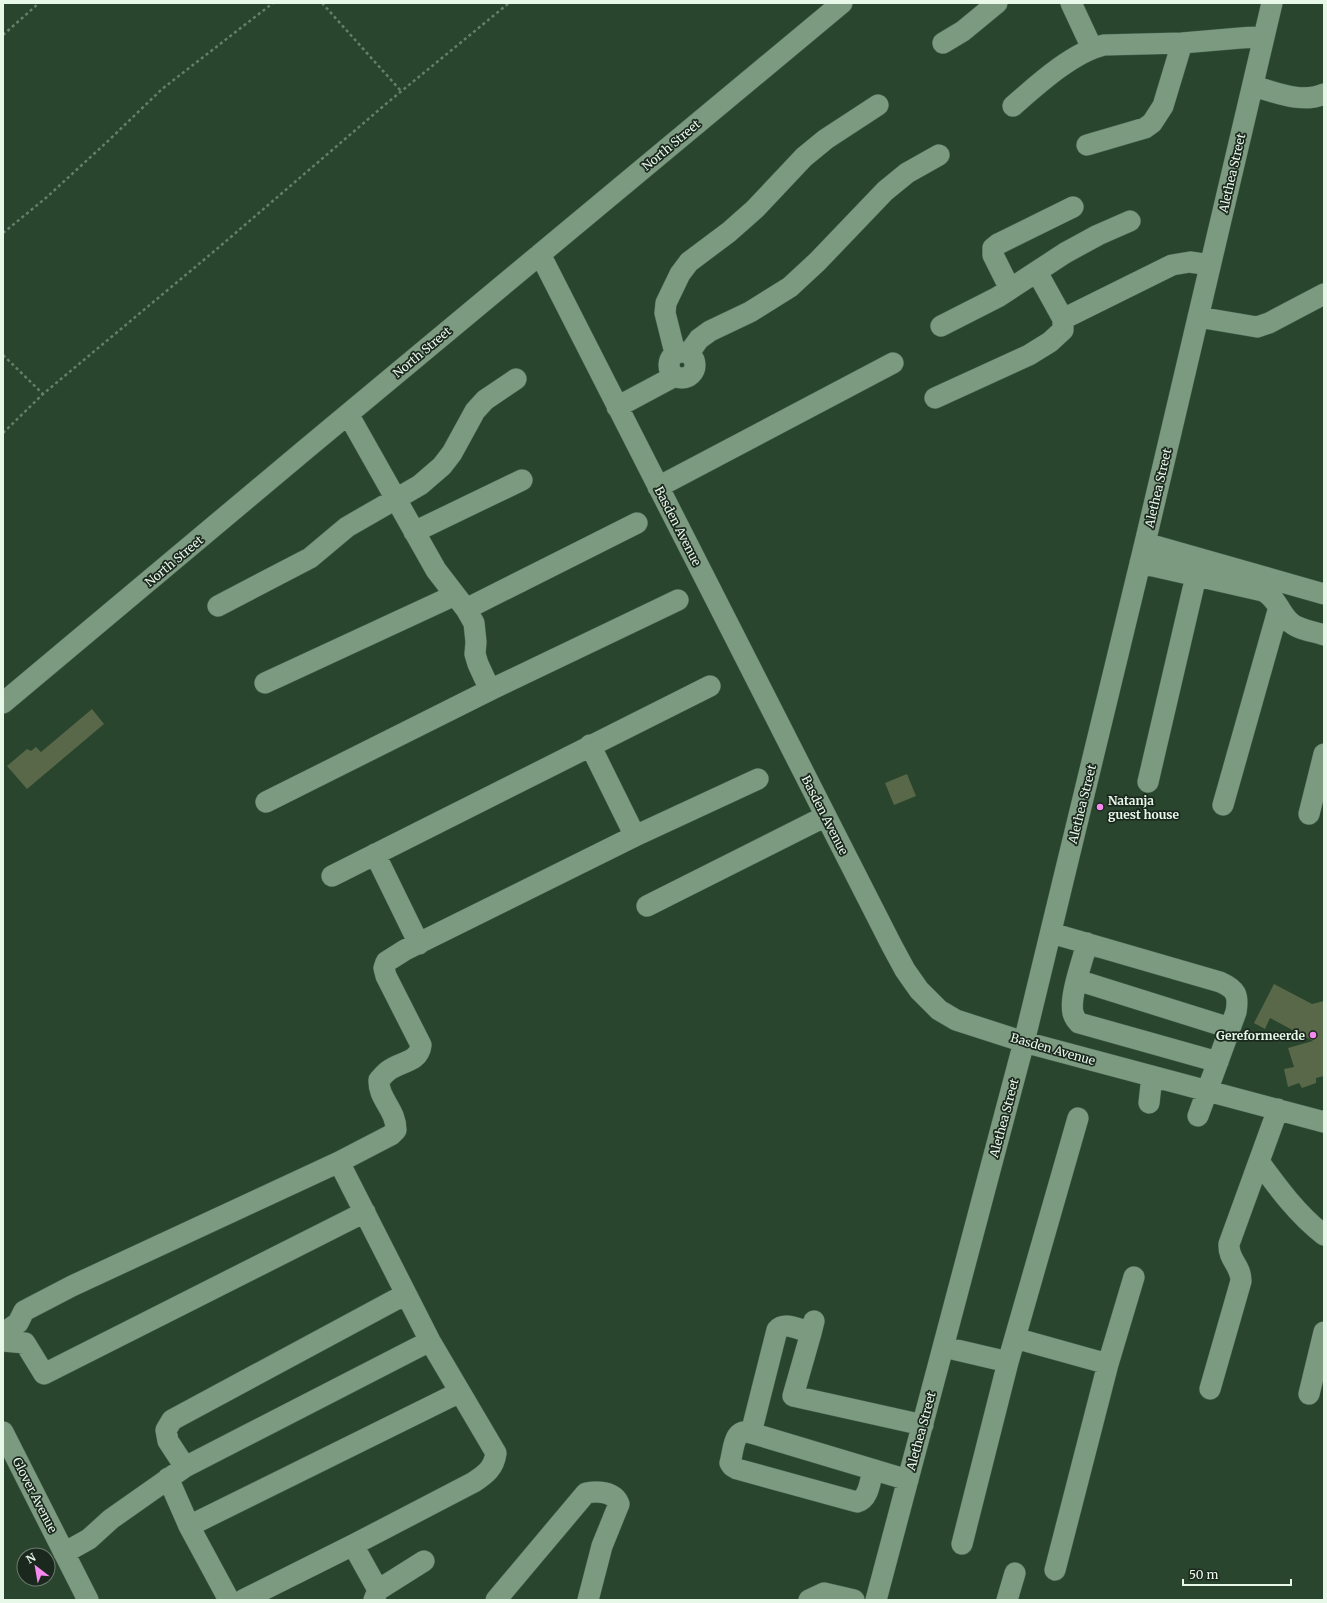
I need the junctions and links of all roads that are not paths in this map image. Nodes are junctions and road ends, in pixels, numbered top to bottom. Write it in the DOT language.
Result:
graph roads {
  1 [pos="842,3"];
  2 [pos="997,3"];
  3 [pos="1071,3"];
  4 [pos="1272,3"];
  5 [pos="1264,36"];
  6 [pos="1182,42"];
  7 [pos="943,43"];
  8 [pos="1092,48"];
  9 [pos="1253,86"];
  10 [pos="1324,94"];
  11 [pos="878,106"];
  12 [pos="1013,106"];
  13 [pos="1087,145"];
  14 [pos="939,155"];
  15 [pos="1073,207"];
  16 [pos="1130,221"];
  17 [pos="540,254"];
  18 [pos="1210,265"];
  19 [pos="1037,272"];
  20 [pos="1010,290"];
  21 [pos="1324,294"];
  22 [pos="1198,317"];
  23 [pos="1063,319"];
  24 [pos="941,326"];
  25 [pos="677,362"];
  26 [pos="893,363"];
  27 [pos="516,380"];
  28 [pos="935,398"];
  29 [pos="614,402"];
  30 [pos="348,414"];
  31 [pos="522,480"];
  32 [pos="658,487"];
  33 [pos="396,499"];
  34 [pos="637,523"];
  35 [pos="414,532"];
  36 [pos="1145,543"];
  37 [pos="1140,563"];
  38 [pos="1196,576"];
  39 [pos="1324,594"];
  40 [pos="678,600"];
  41 [pos="460,602"];
  42 [pos="218,606"];
  43 [pos="1279,607"];
  44 [pos="1324,634"];
  45 [pos="265,683"];
  46 [pos="710,686"];
  47 [pos="490,690"];
  48 [pos="3,703"];
  49 [pos="590,746"];
  50 [pos="1324,754"];
  51 [pos="758,779"];
  52 [pos="1148,782"];
  53 [pos="266,802"];
  54 [pos="1223,805"];
  55 [pos="1308,814"];
  56 [pos="826,816"];
  57 [pos="635,836"];
  58 [pos="375,854"];
  59 [pos="332,876"];
  60 [pos="647,906"];
  61 [pos="1051,934"];
  62 [pos="1087,943"];
  63 [pos="419,944"];
  64 [pos="1077,980"];
  65 [pos="1230,1028"];
  66 [pos="1024,1042"];
  67 [pos="1218,1062"];
  68 [pos="1152,1076"];
  69 [pos="1206,1091"];
  70 [pos="1149,1103"];
  71 [pos="1278,1110"];
  72 [pos="1198,1116"];
  73 [pos="1078,1118"];
  74 [pos="1324,1122"];
  75 [pos="339,1162"];
  76 [pos="1260,1163"];
  77 [pos="365,1212"];
  78 [pos="1324,1235"];
  79 [pos="1134,1277"];
  80 [pos="406,1294"];
  81 [pos="1324,1332"];
  82 [pos="3,1333"];
  83 [pos="1015,1338"];
  84 [pos="3,1341"];
  85 [pos="430,1341"];
  86 [pos="944,1347"];
  87 [pos="1008,1362"];
  88 [pos="1108,1364"];
  89 [pos="762,1389"];
  90 [pos="1210,1389"];
  91 [pos="460,1392"];
  92 [pos="1309,1394"];
  93 [pos="793,1396"];
  94 [pos="923,1425"];
  95 [pos="752,1433"];
  96 [pos="4,1437"];
  97 [pos="9,1461"];
  98 [pos="873,1470"];
  99 [pos="177,1473"];
  100 [pos="908,1480"];
  101 [pos="190,1526"];
  102 [pos="962,1544"];
  103 [pos="353,1545"];
  104 [pos="64,1553"];
  105 [pos="424,1561"];
  106 [pos="1055,1570"];
  107 [pos="1015,1573"];
  108 [pos="376,1595"];
  109 [pos="88,1600"];
  110 [pos="229,1600"];
  111 [pos="243,1600"];
  112 [pos="496,1600"];
  113 [pos="588,1600"];
  114 [pos="809,1600"];
  115 [pos="854,1600"];
  116 [pos="876,1600"];
  117 [pos="1008,1600"];
  1 -- 17 [label="street, North Street"];
  2 -- 7 [label="street"];
  3 -- 8 [label="street"];
  4 -- 5 [label="street, Alethea Street"];
  5 -- 6 [label="street"];
  5 -- 9 [label="street, Alethea Street"];
  6 -- 8 [label="street"];
  6 -- 13 [label="street"];
  8 -- 12 [label="street"];
  9 -- 10 [label="street"];
  9 -- 18 [label="street, Alethea Street"];
  11 -- 25 [label="street"];
  14 -- 25 [label="street"];
  15 -- 20 [label="street"];
  16 -- 19 [label="street"];
  17 -- 29 [label="street, Basden Avenue"];
  17 -- 30 [label="street, North Street"];
  18 -- 22 [label="street, Alethea Street"];
  18 -- 23 [label="street"];
  19 -- 20 [label="street"];
  19 -- 23 [label="street"];
  20 -- 24 [label="street"];
  21 -- 22 [label="street"];
  22 -- 36 [label="street, Alethea Street"];
  23 -- 28 [label="street"];
  25 -- 29 [label="street"];
  26 -- 32 [label="street"];
  27 -- 33 [label="street"];
  29 -- 32 [label="street, Basden Avenue"];
  30 -- 33 [label="street"];
  30 -- 48 [label="street, North Street"];
  31 -- 35 [label="street"];
  32 -- 56 [label="street, Basden Avenue"];
  33 -- 35 [label="street"];
  33 -- 42 [label="street"];
  34 -- 41 [label="street"];
  35 -- 41 [label="street"];
  36 -- 37 [label="street, Alethea Street"];
  36 -- 39 [label="street"];
  37 -- 38 [label="street"];
  37 -- 61 [label="street, Alethea Street"];
  38 -- 43 [label="street"];
  38 -- 52 [label="street"];
  40 -- 47 [label="street"];
  41 -- 45 [label="street"];
  41 -- 47 [label="street"];
  43 -- 44 [label="street"];
  43 -- 54 [label="street"];
  46 -- 49 [label="street"];
  47 -- 53 [label="street"];
  49 -- 57 [label="street"];
  49 -- 58 [label="street"];
  50 -- 55 [label="street"];
  51 -- 57 [label="street"];
  56 -- 60 [label="street"];
  56 -- 66 [label="street, Basden Avenue"];
  57 -- 63 [label="street"];
  58 -- 59 [label="street"];
  58 -- 63 [label="street"];
  61 -- 62 [label="street"];
  61 -- 66 [label="street, Alethea Street"];
  62 -- 64 [label="street"];
  62 -- 65 [label="street"];
  63 -- 75 [label="street"];
  64 -- 65 [label="street"];
  64 -- 67 [label="street"];
  65 -- 67 [label="street"];
  66 -- 68 [label="street, Basden Avenue"];
  66 -- 86 [label="street, Alethea Street"];
  67 -- 69 [label="street"];
  68 -- 69 [label="street, Basden Avenue"];
  68 -- 70 [label="street"];
  69 -- 71 [label="street, Basden Avenue"];
  69 -- 72 [label="street"];
  71 -- 74 [label="street, Basden Avenue"];
  71 -- 76 [label="street"];
  73 -- 83 [label="street"];
  75 -- 77 [label="street"];
  75 -- 82 [label="street"];
  76 -- 78 [label="street"];
  76 -- 90 [label="street"];
  77 -- 80 [label="street"];
  77 -- 84 [label="street"];
  79 -- 88 [label="street"];
  80 -- 85 [label="street"];
  80 -- 99 [label="street"];
  81 -- 92 [label="street"];
  83 -- 87 [label="street"];
  83 -- 88 [label="street"];
  85 -- 91 [label="street"];
  85 -- 99 [label="street"];
  86 -- 87 [label="street"];
  86 -- 94 [label="street, Alethea Street"];
  87 -- 102 [label="street"];
  88 -- 106 [label="street"];
  89 -- 93 [label="street"];
  89 -- 93 [label="street"];
  89 -- 95 [label="street"];
  91 -- 101 [label="street"];
  91 -- 103 [label="street"];
  93 -- 94 [label="street"];
  94 -- 100 [label="street, Alethea Street"];
  95 -- 98 [label="street"];
  95 -- 98 [label="street"];
  96 -- 97 [label="street, Glover Avenue"];
  97 -- 104 [label="street, Glover Avenue"];
  98 -- 100 [label="street"];
  99 -- 101 [label="street"];
  99 -- 104 [label="street"];
  100 -- 116 [label="street, Alethea Street"];
  101 -- 110 [label="street"];
  103 -- 108 [label="street"];
  103 -- 111 [label="street"];
  104 -- 109 [label="street, Glover Avenue"];
  105 -- 108 [label="street"];
  107 -- 117 [label="street"];
  112 -- 113 [label="street"];
  114 -- 115 [label="street"];
}
